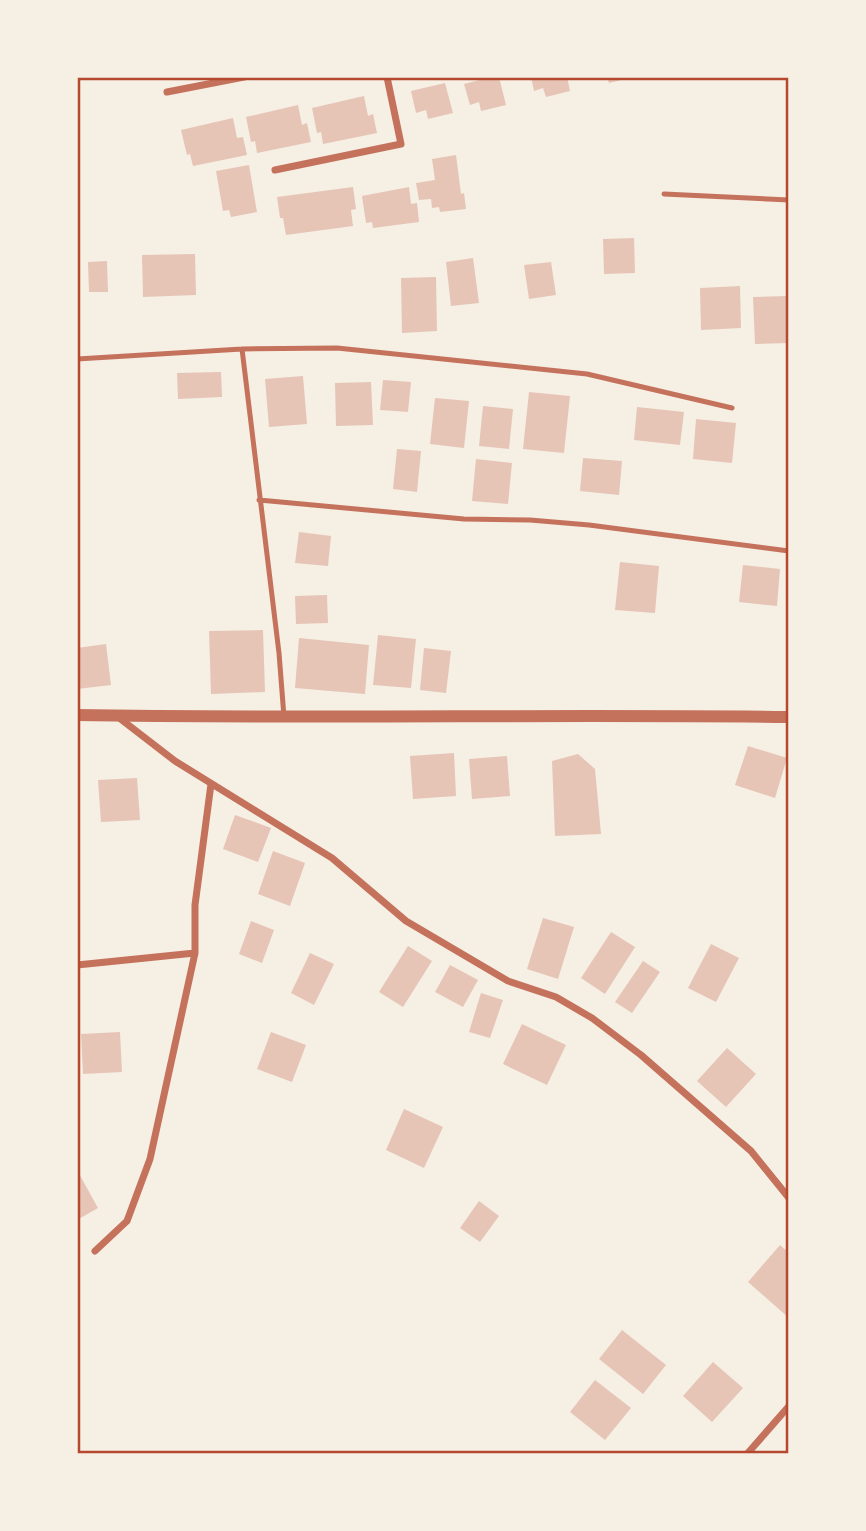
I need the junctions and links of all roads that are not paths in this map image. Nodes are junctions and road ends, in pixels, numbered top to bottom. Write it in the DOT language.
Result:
graph roads {
  1 [pos="244,77"];
  2 [pos="387,77"];
  3 [pos="167,92"];
  4 [pos="275,170"];
  5 [pos="664,194"];
  6 [pos="789,200"];
  7 [pos="242,349"];
  8 [pos="77,359"];
  9 [pos="732,408"];
  10 [pos="259,500"];
  11 [pos="789,551"];
  12 [pos="77,715"];
  13 [pos="116,716"];
  14 [pos="789,717"];
  15 [pos="284,718"];
  16 [pos="211,784"];
  17 [pos="195,953"];
  18 [pos="77,965"];
  19 [pos="789,1198"];
  20 [pos="95,1251"];
  21 [pos="789,1406"];
  22 [pos="747,1454"];
  1 -- 3 [label="street"];
  2 -- 4 [label="street"];
  5 -- 6 [label="lane"];
  7 -- 8 [label="lane"];
  7 -- 9 [label="lane"];
  7 -- 10 [label="lane"];
  10 -- 11 [label="lane"];
  10 -- 15 [label="lane"];
  12 -- 13 [label="street"];
  13 -- 15 [label="street"];
  13 -- 16 [label="street"];
  14 -- 15 [label="street"];
  16 -- 17 [label="street"];
  16 -- 19 [label="street"];
  17 -- 18 [label="street"];
  17 -- 20 [label="street"];
  21 -- 22 [label="street"];
}
